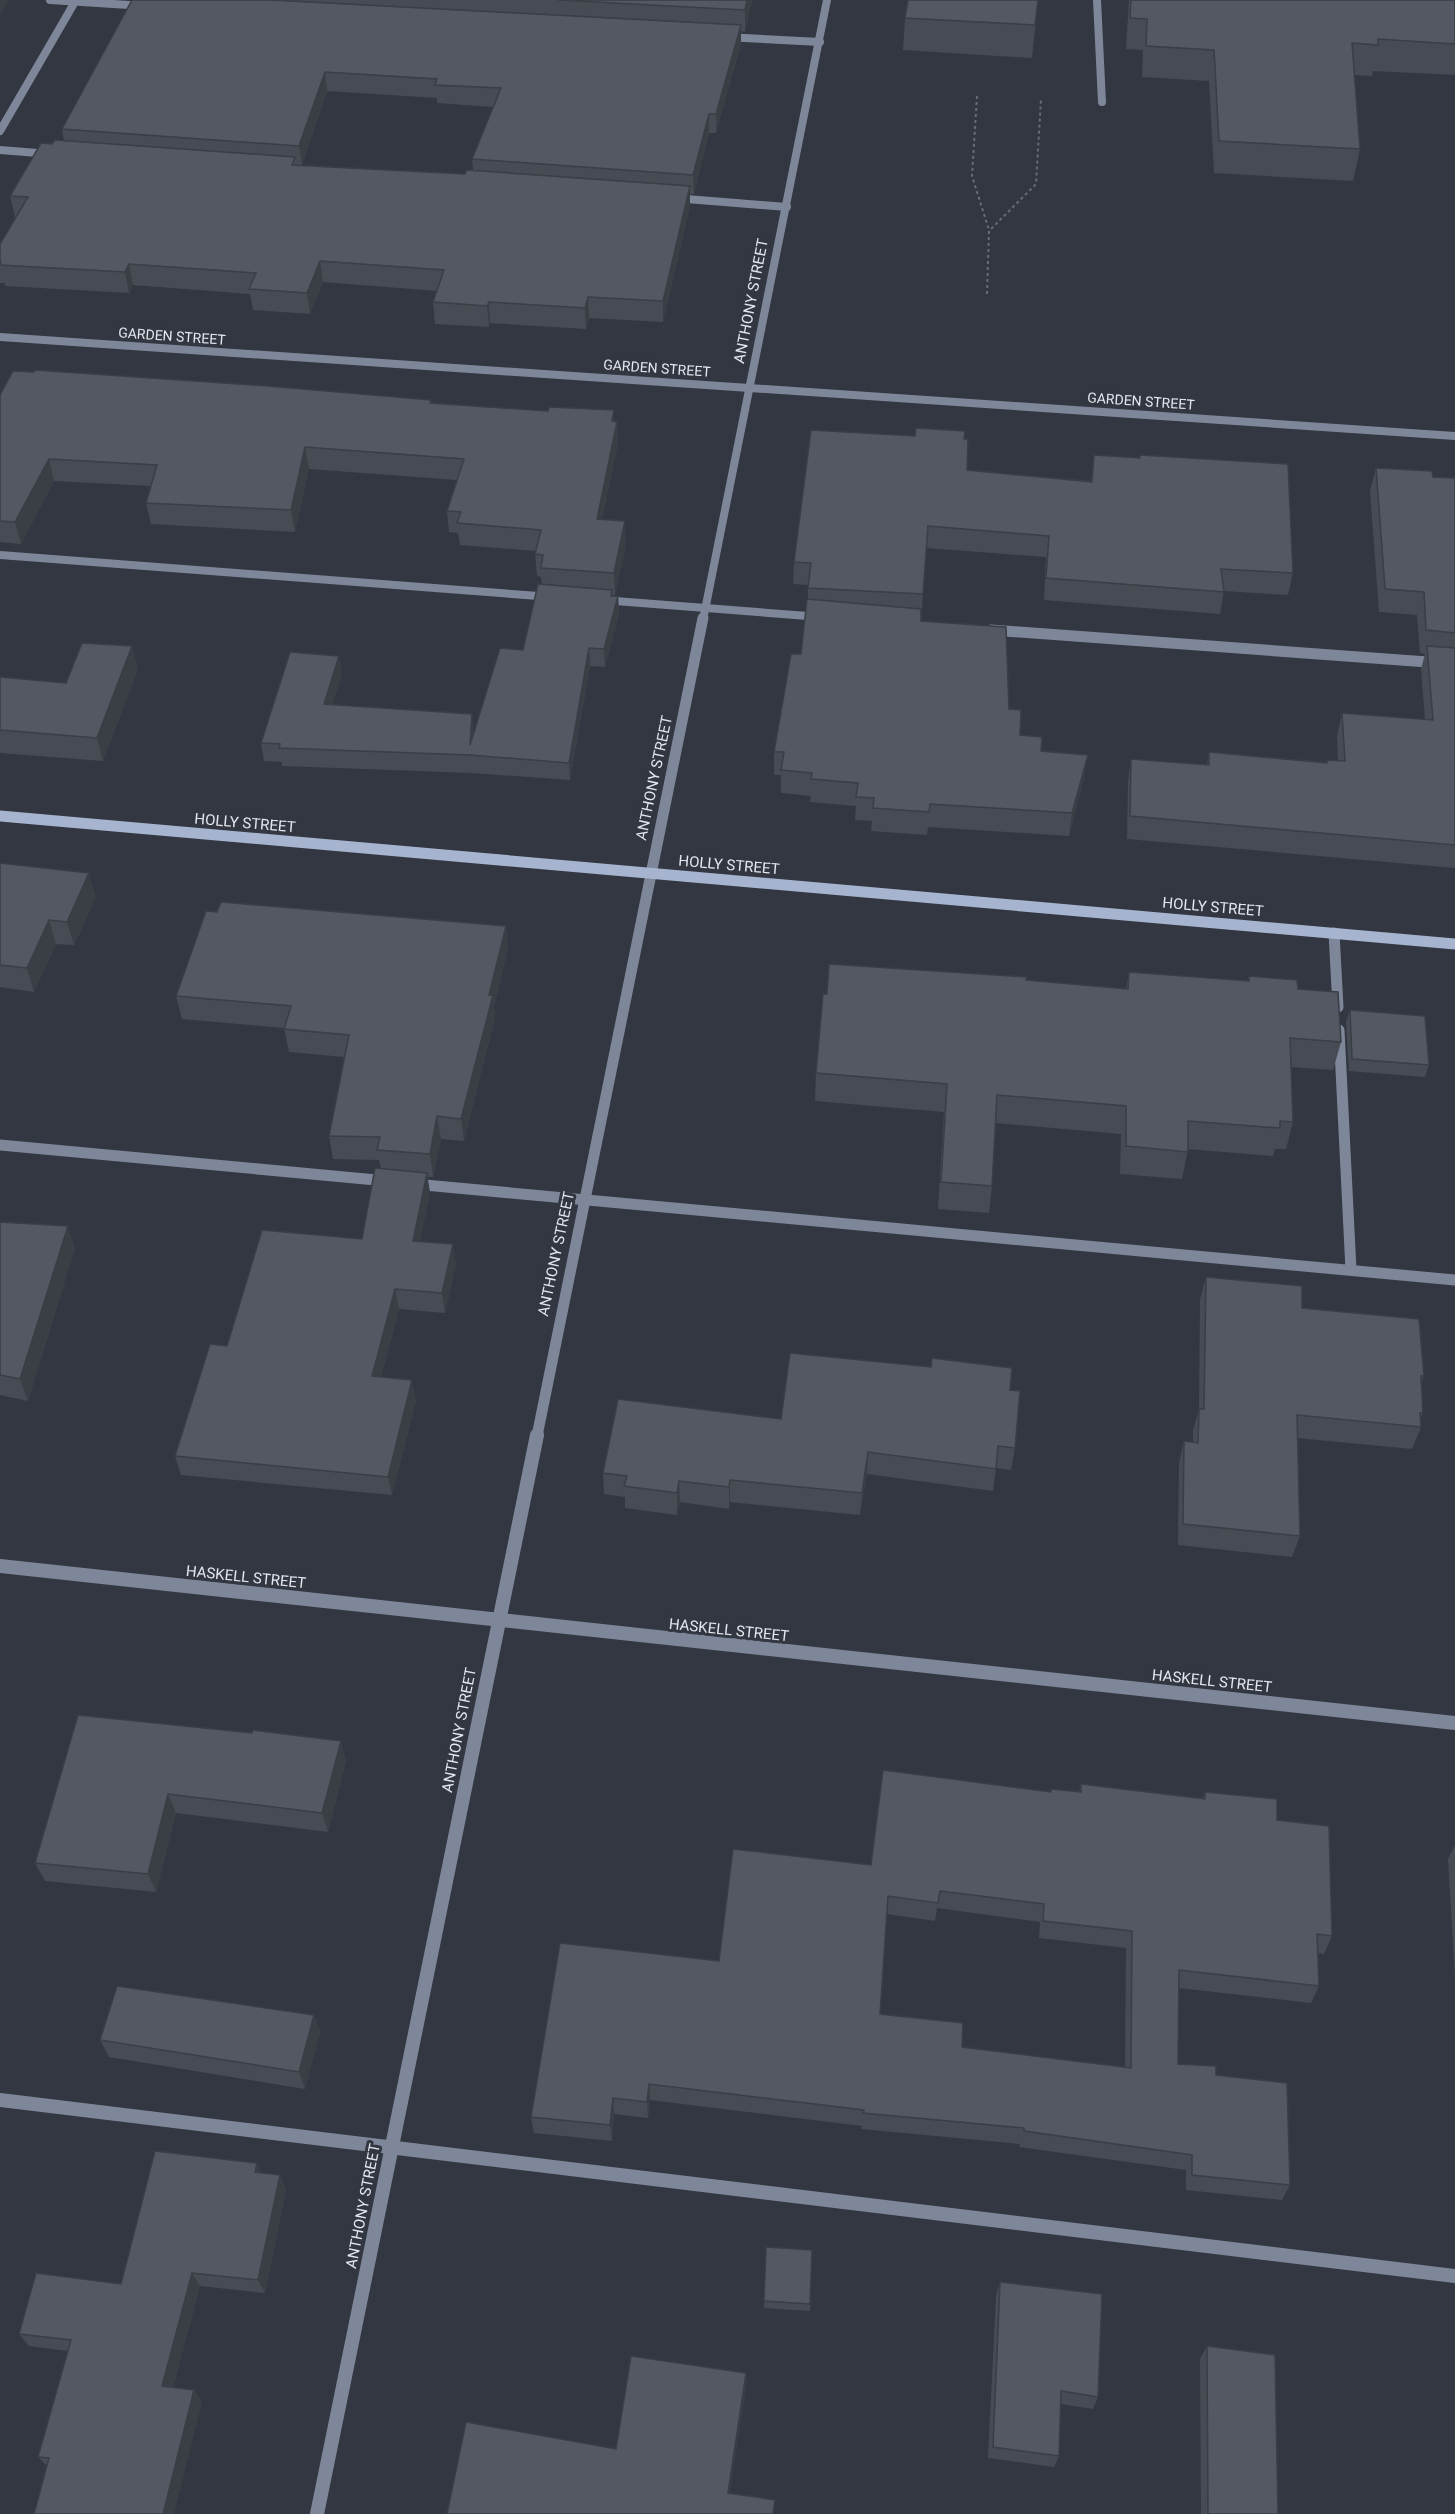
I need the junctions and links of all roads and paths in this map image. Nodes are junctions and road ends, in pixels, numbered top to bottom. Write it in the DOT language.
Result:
graph roads {
  1 [pos="50,0"];
  2 [pos="827,0"];
  3 [pos="1097,0"];
  4 [pos="75,1"];
  5 [pos="159,6"];
  6 [pos="721,36"];
  7 [pos="820,42"];
  8 [pos="977,96"];
  9 [pos="1041,99"];
  10 [pos="1102,102"];
  11 [pos="0,131"];
  12 [pos="0,150"];
  13 [pos="59,154"];
  14 [pos="664,198"];
  15 [pos="787,207"];
  16 [pos="989,231"];
  17 [pos="987,294"];
  18 [pos="0,337"];
  19 [pos="750,388"];
  20 [pos="1455,436"];
  21 [pos="0,555"];
  22 [pos="565,597"];
  23 [pos="588,599"];
  24 [pos="705,608"];
  25 [pos="837,618"];
  26 [pos="980,629"];
  27 [pos="1455,664"];
  28 [pos="0,816"];
  29 [pos="651,873"];
  30 [pos="1334,933"];
  31 [pos="1455,944"];
  32 [pos="0,1145"];
  33 [pos="584,1199"];
  34 [pos="1351,1270"];
  35 [pos="1455,1280"];
  36 [pos="0,1566"];
  37 [pos="497,1622"];
  38 [pos="1455,1723"];
  39 [pos="0,2100"];
  40 [pos="391,2147"];
  41 [pos="1455,2276"];
  42 [pos="317,2514"];
  1 -- 4 [label="street"];
  2 -- 7 [label="street, ANTHONY STREET"];
  3 -- 10 [label="street"];
  4 -- 5 [label="street"];
  4 -- 11 [label="street"];
  6 -- 7 [label="street"];
  7 -- 15 [label="street, ANTHONY STREET"];
  8 -- 16 [label="path"];
  9 -- 16 [label="path"];
  12 -- 13 [label="street"];
  14 -- 15 [label="street"];
  15 -- 19 [label="street, ANTHONY STREET"];
  16 -- 17 [label="path"];
  18 -- 19 [label="street, GARDEN STREET"];
  19 -- 20 [label="street, GARDEN STREET"];
  19 -- 24 [label="street, ANTHONY STREET"];
  21 -- 22 [label="street"];
  23 -- 24 [label="street"];
  24 -- 25 [label="street"];
  24 -- 29 [label="street, ANTHONY STREET"];
  26 -- 27 [label="street"];
  28 -- 29 [label="street, HOLLY STREET"];
  29 -- 30 [label="street, HOLLY STREET"];
  29 -- 33 [label="street, ANTHONY STREET"];
  30 -- 31 [label="street, HOLLY STREET"];
  30 -- 34 [label="street"];
  32 -- 33 [label="street"];
  33 -- 34 [label="street"];
  33 -- 37 [label="street, ANTHONY STREET"];
  34 -- 35 [label="street"];
  36 -- 37 [label="street, HASKELL STREET"];
  37 -- 38 [label="street, HASKELL STREET"];
  37 -- 40 [label="street, ANTHONY STREET"];
  39 -- 40 [label="street"];
  40 -- 41 [label="street"];
  40 -- 42 [label="street, ANTHONY STREET"];
}
